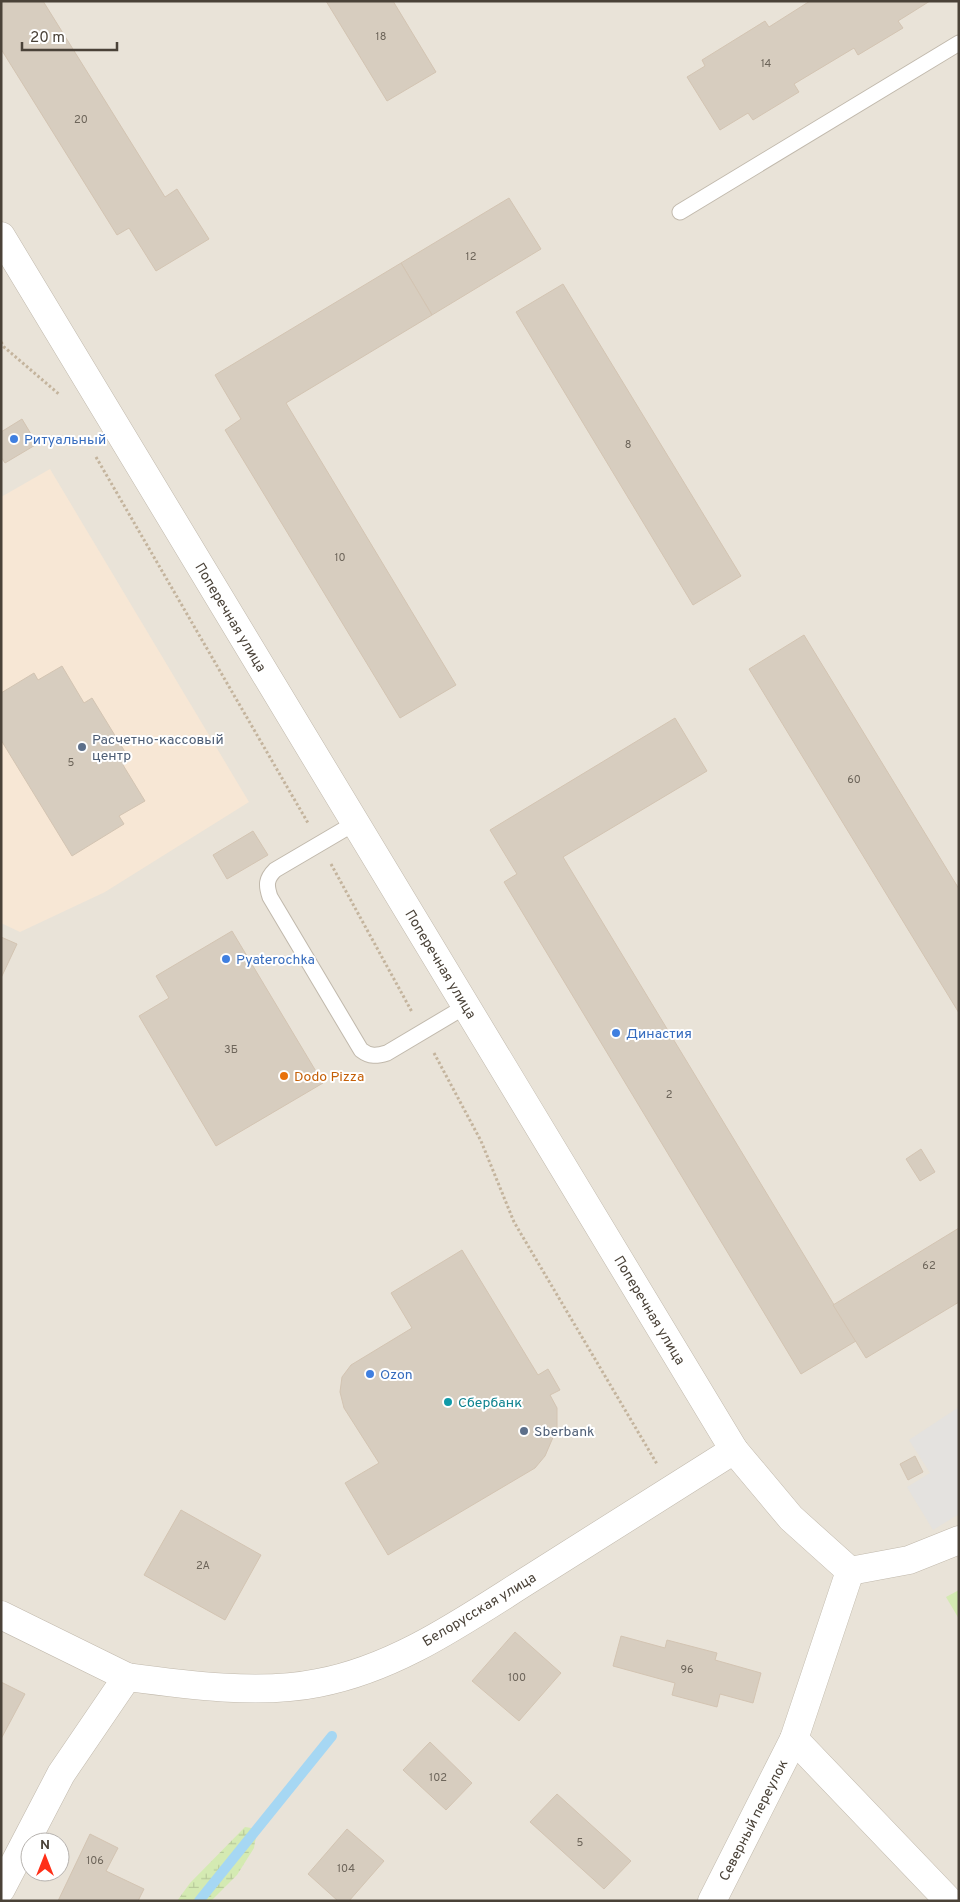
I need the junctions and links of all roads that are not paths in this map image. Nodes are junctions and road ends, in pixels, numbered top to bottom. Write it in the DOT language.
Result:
graph roads {
  1 [pos="959,43"];
  2 [pos="680,212"];
  3 [pos="1,236"];
  4 [pos="355,823"];
  5 [pos="466,1006"];
  6 [pos="734,1450"];
  7 [pos="959,1540"];
  8 [pos="850,1571"];
  9 [pos="1,1615"];
  10 [pos="127,1677"];
  11 [pos="794,1739"];
  12 [pos="1,1889"];
  13 [pos="712,1901"];
  14 [pos="949,1901"];
  1 -- 2 [label="lane"];
  3 -- 4 [label="street, Поперечная улица"];
  4 -- 5 [label="street, Поперечная улица"];
  4 -- 5 [label="lane"];
  5 -- 6 [label="street, Поперечная улица"];
  6 -- 8 [label="street, Поперечная улица"];
  6 -- 10 [label="street, Белорусская улица"];
  7 -- 8 [label="street"];
  8 -- 11 [label="street, Северный переулок"];
  9 -- 10 [label="street, Белорусская улица"];
  10 -- 12 [label="street"];
  11 -- 13 [label="street, Северный переулок"];
  11 -- 14 [label="street"];
}
